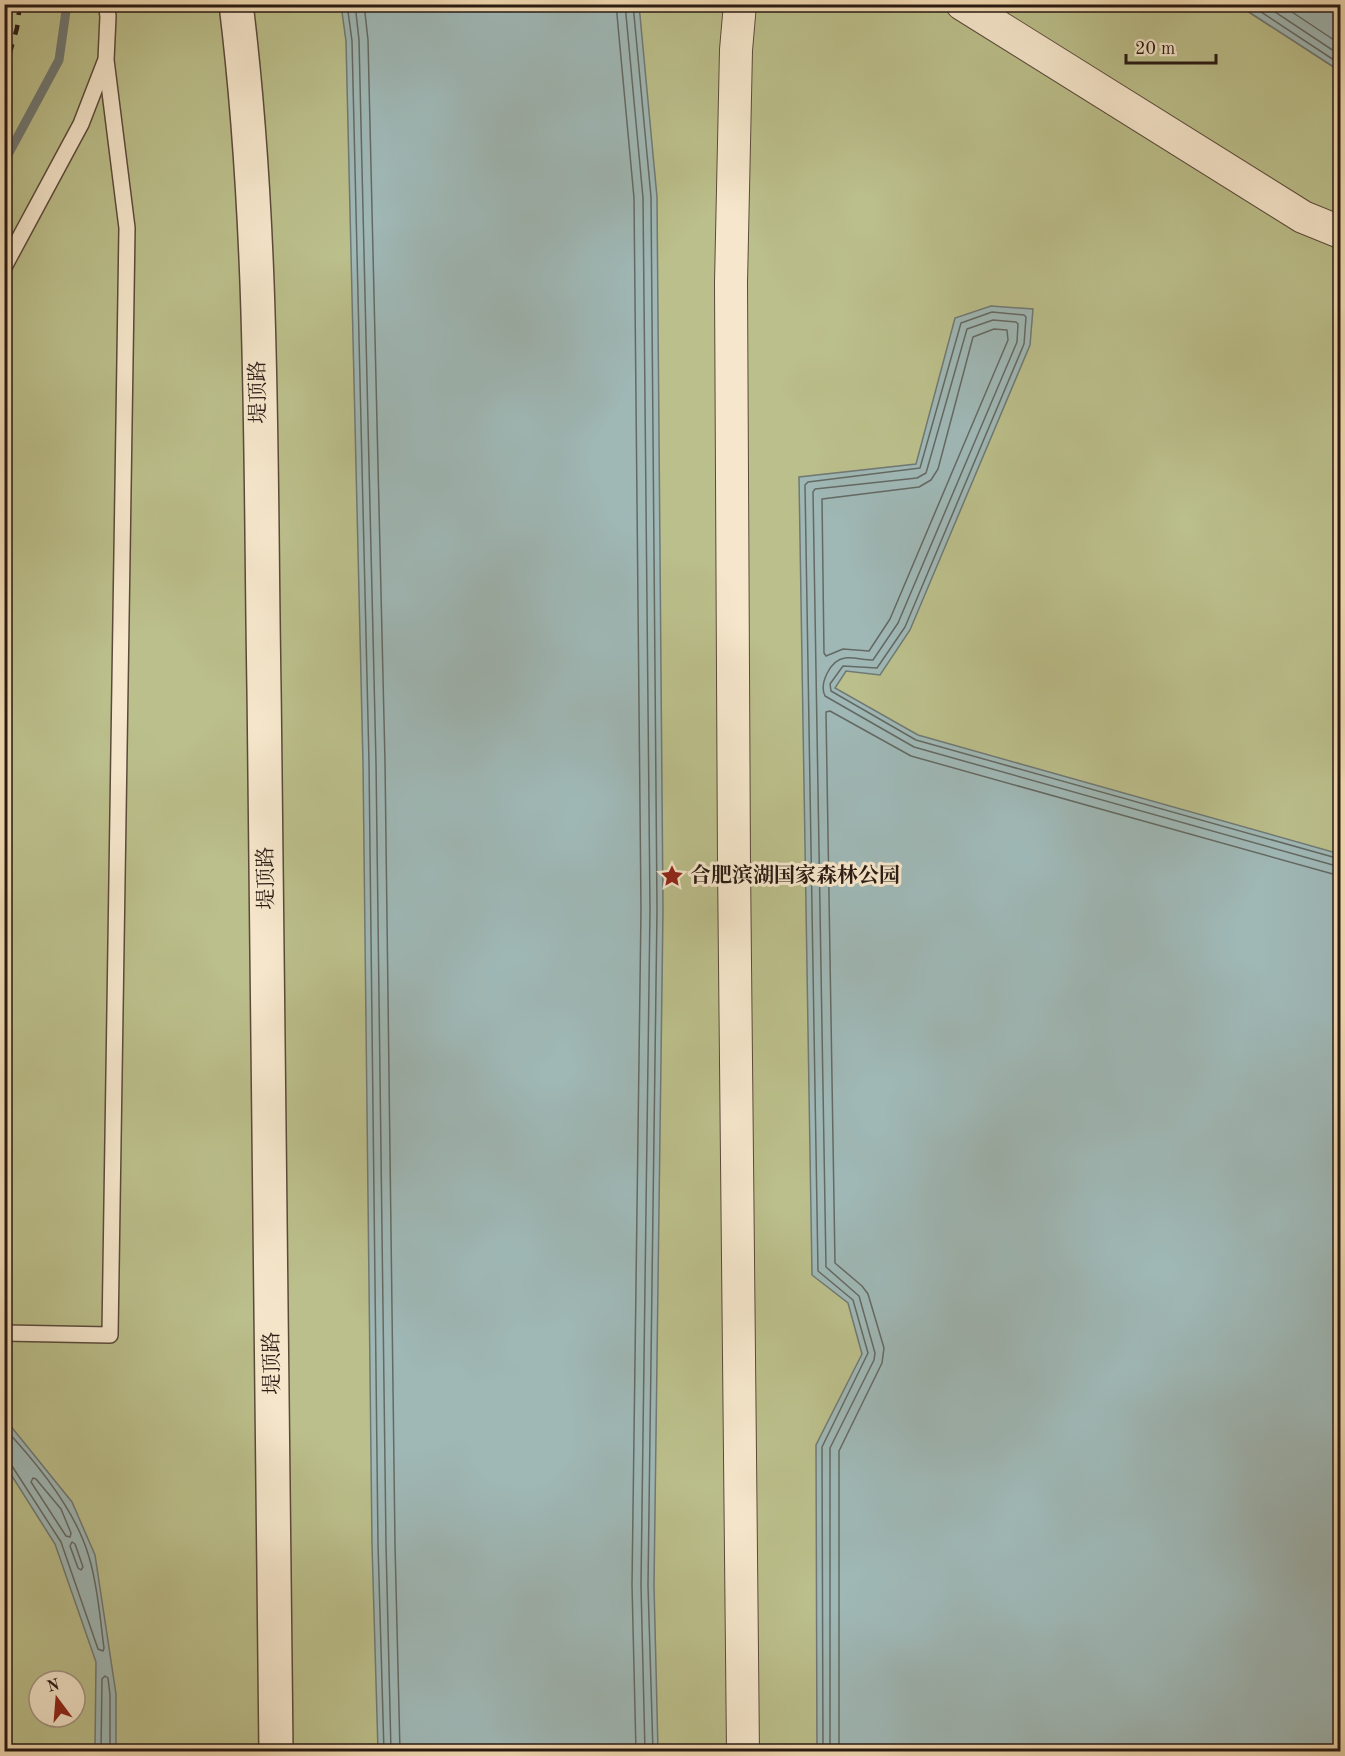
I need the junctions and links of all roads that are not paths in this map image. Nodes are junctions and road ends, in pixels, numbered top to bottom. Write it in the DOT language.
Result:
graph roads {
  1 [pos="106,4"];
  2 [pos="236,4"];
  3 [pos="740,4"];
  4 [pos="962,4"];
  5 [pos="106,60"];
  6 [pos="1341,232"];
  7 [pos="4,267"];
  8 [pos="4,1333"];
  9 [pos="276,1752"];
  10 [pos="743,1752"];
  1 -- 5 [label="lane"];
  2 -- 9 [label="street, 堤顶路"];
  3 -- 10 [label="street"];
  4 -- 6 [label="street"];
  5 -- 7 [label="lane"];
  5 -- 8 [label="lane"];
}
